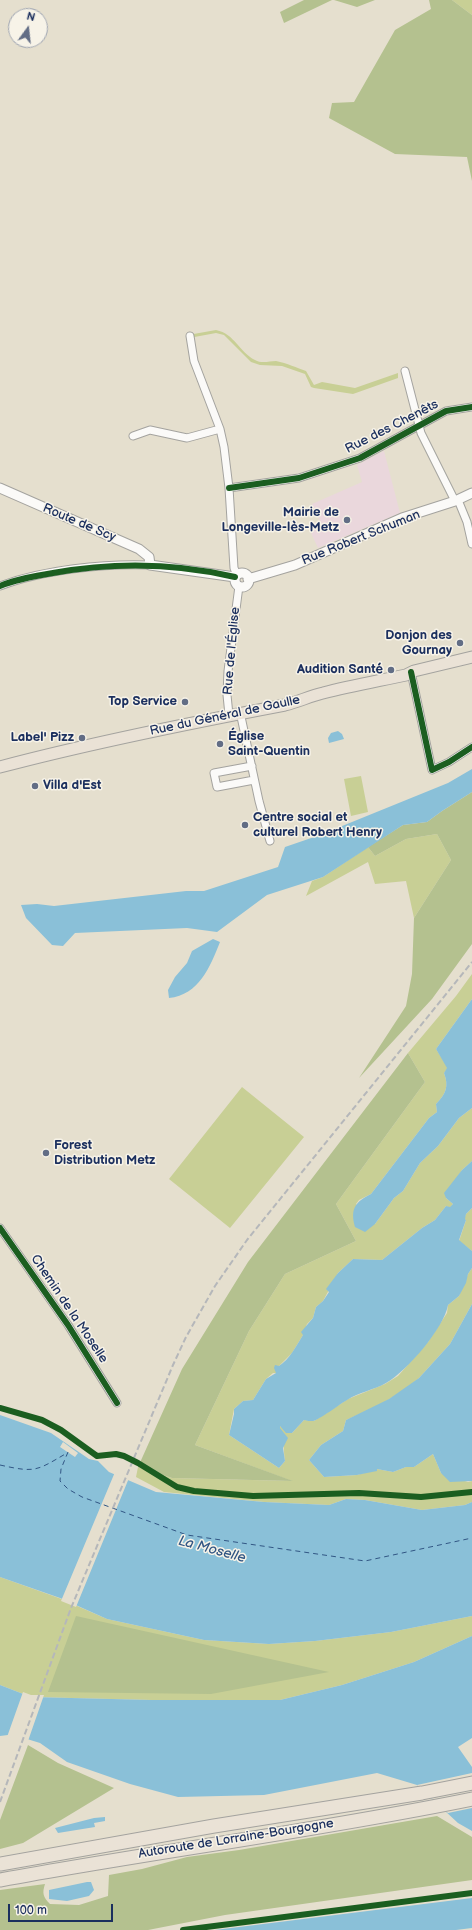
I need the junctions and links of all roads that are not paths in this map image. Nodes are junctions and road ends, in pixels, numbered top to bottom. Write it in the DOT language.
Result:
graph roads {
  1 [pos="190,336"];
  2 [pos="405,371"];
  3 [pos="472,407"];
  4 [pos="420,424"];
  5 [pos="220,429"];
  6 [pos="133,436"];
  7 [pos="0,488"];
  8 [pos="229,488"];
  9 [pos="472,493"];
  10 [pos="456,500"];
  11 [pos="472,544"];
  12 [pos="150,565"];
  13 [pos="236,576"];
  14 [pos="248,579"];
  15 [pos="0,586"];
  16 [pos="239,586"];
  17 [pos="472,657"];
  18 [pos="411,672"];
  19 [pos="240,712"];
  20 [pos="229,716"];
  21 [pos="472,747"];
  22 [pos="252,766"];
  23 [pos="0,767"];
  24 [pos="254,780"];
  25 [pos="270,841"];
  26 [pos="0,1228"];
  27 [pos="117,1403"];
  28 [pos="472,1783"];
  29 [pos="472,1798"];
  30 [pos="0,1864"];
  31 [pos="0,1880"];
  1 -- 5 [label="street"];
  2 -- 4 [label="street"];
  3 -- 4 [label="street, Rue des Chenêts"];
  4 -- 8 [label="street, Rue des Chenêts"];
  4 -- 10 [label="street"];
  5 -- 6 [label="street"];
  5 -- 8 [label="street"];
  7 -- 12 [label="street, Route de Scy"];
  8 -- 13 [label="street"];
  9 -- 10 [label="street, Rue Robert Schuman"];
  10 -- 11 [label="street"];
  10 -- 14 [label="street, Rue Robert Schuman"];
  12 -- 13 [label="street"];
  12 -- 15 [label="street"];
  13 -- 14 [label="street"];
  13 -- 16 [label="street"];
  14 -- 16 [label="street"];
  16 -- 20 [label="street, Rue de l'Église"];
  17 -- 18 [label="main road, Rue du Général de Gaulle"];
  18 -- 19 [label="main road, Rue du Général de Gaulle"];
  18 -- 21 [label="street"];
  19 -- 20 [label="main road, Rue du Général de Gaulle"];
  19 -- 22 [label="street"];
  20 -- 23 [label="main road, Rue du Général de Gaulle"];
  22 -- 24 [label="street"];
  22 -- 24 [label="street"];
  24 -- 25 [label="street"];
  26 -- 27 [label="street, Chemin de la Moselle"];
  28 -- 30 [label="highway, Autoroute de Lorraine-Bourgogne"];
  29 -- 31 [label="highway, Autoroute de Lorraine-Bourgogne"];
}
